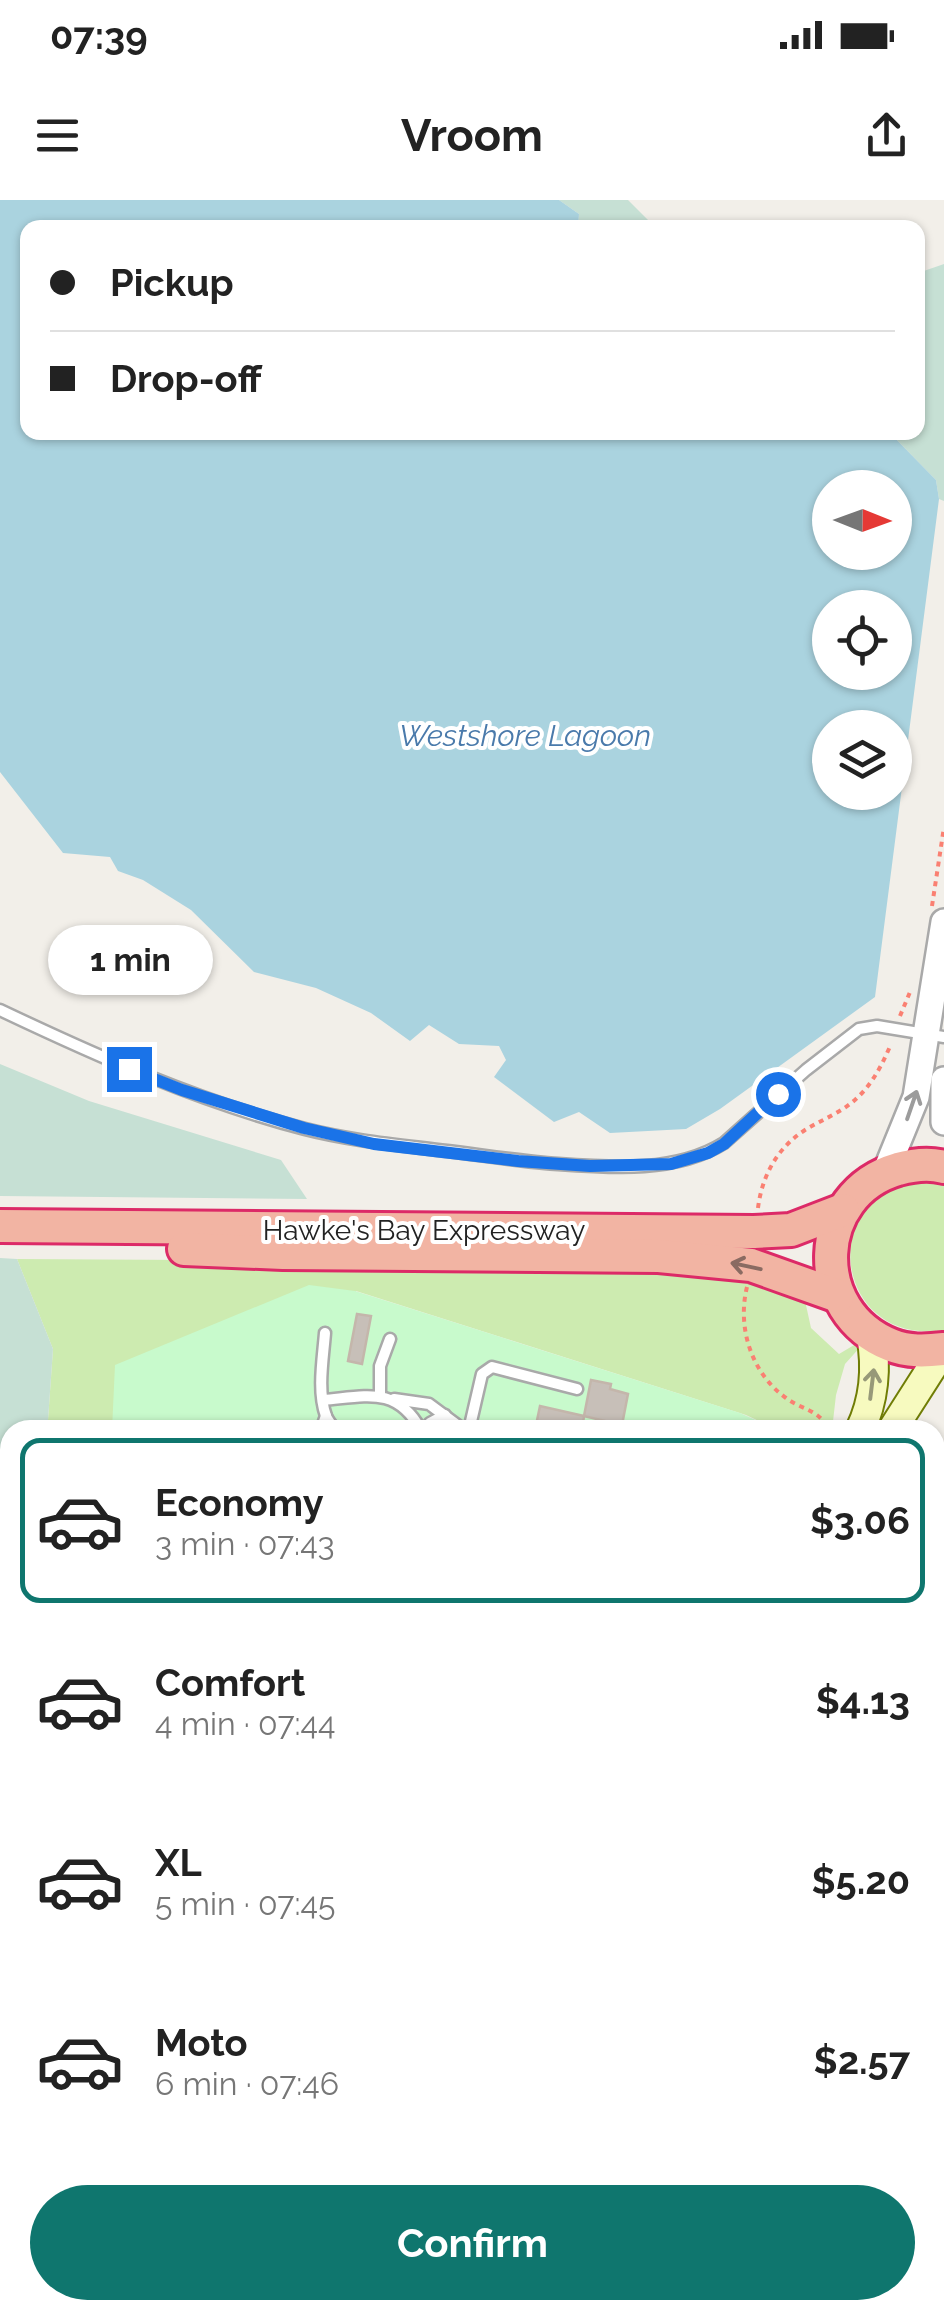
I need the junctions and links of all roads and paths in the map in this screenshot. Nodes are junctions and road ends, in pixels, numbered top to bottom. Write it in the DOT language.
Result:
graph roads {
  1 [pos="944,922"];
  2 [pos="0,1010"];
  3 [pos="935,1036"];
  4 [pos="890,1045"];
  5 [pos="944,1080"];
  6 [pos="944,1122"];
  7 [pos="944,1167"];
  8 [pos="885,1173"];
  9 [pos="844,1210"];
  10 [pos="756,1218"];
  11 [pos="0,1226"];
  12 [pos="0,1244"];
  13 [pos="838,1296"];
  14 [pos="743,1303"];
  15 [pos="325,1333"];
  16 [pos="871,1336"];
  17 [pos="390,1339"];
  18 [pos="944,1349"];
  19 [pos="577,1390"];
  20 [pos="386,1398"];
  21 [pos="324,1400"];
  22 [pos="446,1415"];
  23 [pos="326,1416"];
  24 [pos="325,1420"];
  25 [pos="329,1420"];
  26 [pos="416,1420"];
  27 [pos="436,1420"];
  28 [pos="453,1420"];
  29 [pos="469,1420"];
  30 [pos="823,1420"];
  31 [pos="864,1420"];
  32 [pos="898,1420"];
  1 -- 3 [label="street"];
  2 -- 3 [label="lane"];
  8 -- 3 [label="street, one-way"];
  4 -- 10 [label="path"];
  5 -- 6 [label="street"];
  7 -- 8 [label="highway"];
  8 -- 9 [label="highway"];
  9 -- 11 [label="highway, Hawke's Bay Expressway"];
  9 -- 13 [label="highway"];
  13 -- 12 [label="highway, Hawke's Bay Expressway, one-way"];
  13 -- 16 [label="highway"];
  14 -- 30 [label="path"];
  15 -- 21 [label="lane"];
  16 -- 18 [label="highway"];
  31 -- 16 [label="main road, one-way"];
  17 -- 20 [label="lane"];
  18 -- 32 [label="main road"];
  19 -- 29 [label="lane"];
  20 -- 21 [label="lane"];
  20 -- 22 [label="lane"];
  20 -- 26 [label="lane"];
  21 -- 23 [label="lane"];
  22 -- 27 [label="lane"];
  22 -- 28 [label="lane"];
  23 -- 24 [label="lane"];
  23 -- 25 [label="lane"];
}
